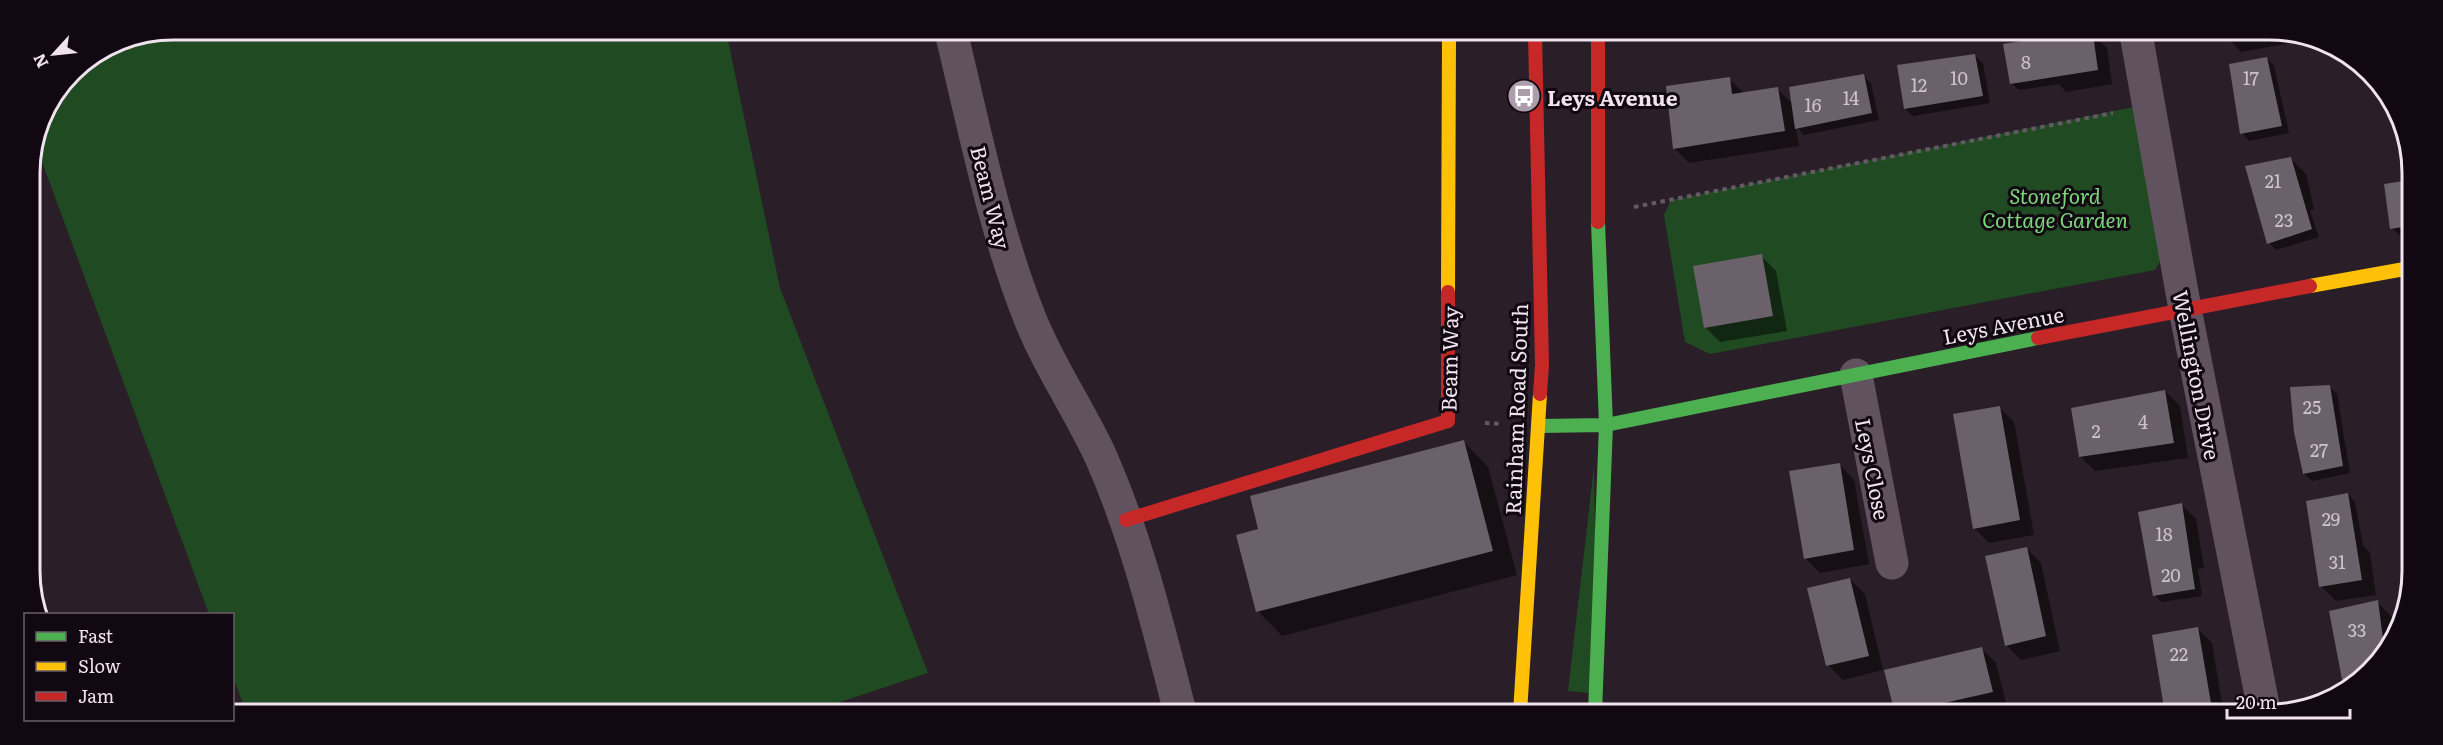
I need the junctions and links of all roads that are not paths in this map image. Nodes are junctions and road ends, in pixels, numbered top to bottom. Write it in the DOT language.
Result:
graph roads {
  1 [pos="1449,40"];
  2 [pos="1535,40"];
  3 [pos="1598,40"];
  4 [pos="2137,40"];
  5 [pos="953,41"];
  6 [pos="2402,269"];
  7 [pos="2185,309"];
  8 [pos="1857,375"];
  9 [pos="1606,425"];
  10 [pos="1539,426"];
  11 [pos="1126,520"];
  12 [pos="1892,562"];
  13 [pos="1178,704"];
  14 [pos="1521,704"];
  15 [pos="1595,704"];
  16 [pos="2263,704"];
  1 -- 11 [label="street, Beam Way"];
  2 -- 10 [label="street, Rainham Road South"];
  3 -- 9 [label="street"];
  4 -- 7 [label="street, Wellington Drive"];
  5 -- 11 [label="street, Beam Way"];
  6 -- 7 [label="street, Leys Avenue"];
  7 -- 8 [label="street, Leys Avenue"];
  7 -- 16 [label="street, Wellington Drive"];
  8 -- 9 [label="street, Leys Avenue"];
  8 -- 12 [label="street, Leys Close"];
  9 -- 10 [label="street, Leys Avenue"];
  9 -- 15 [label="street"];
  10 -- 14 [label="street, Rainham Road South"];
  11 -- 13 [label="street, Beam Way"];
}
